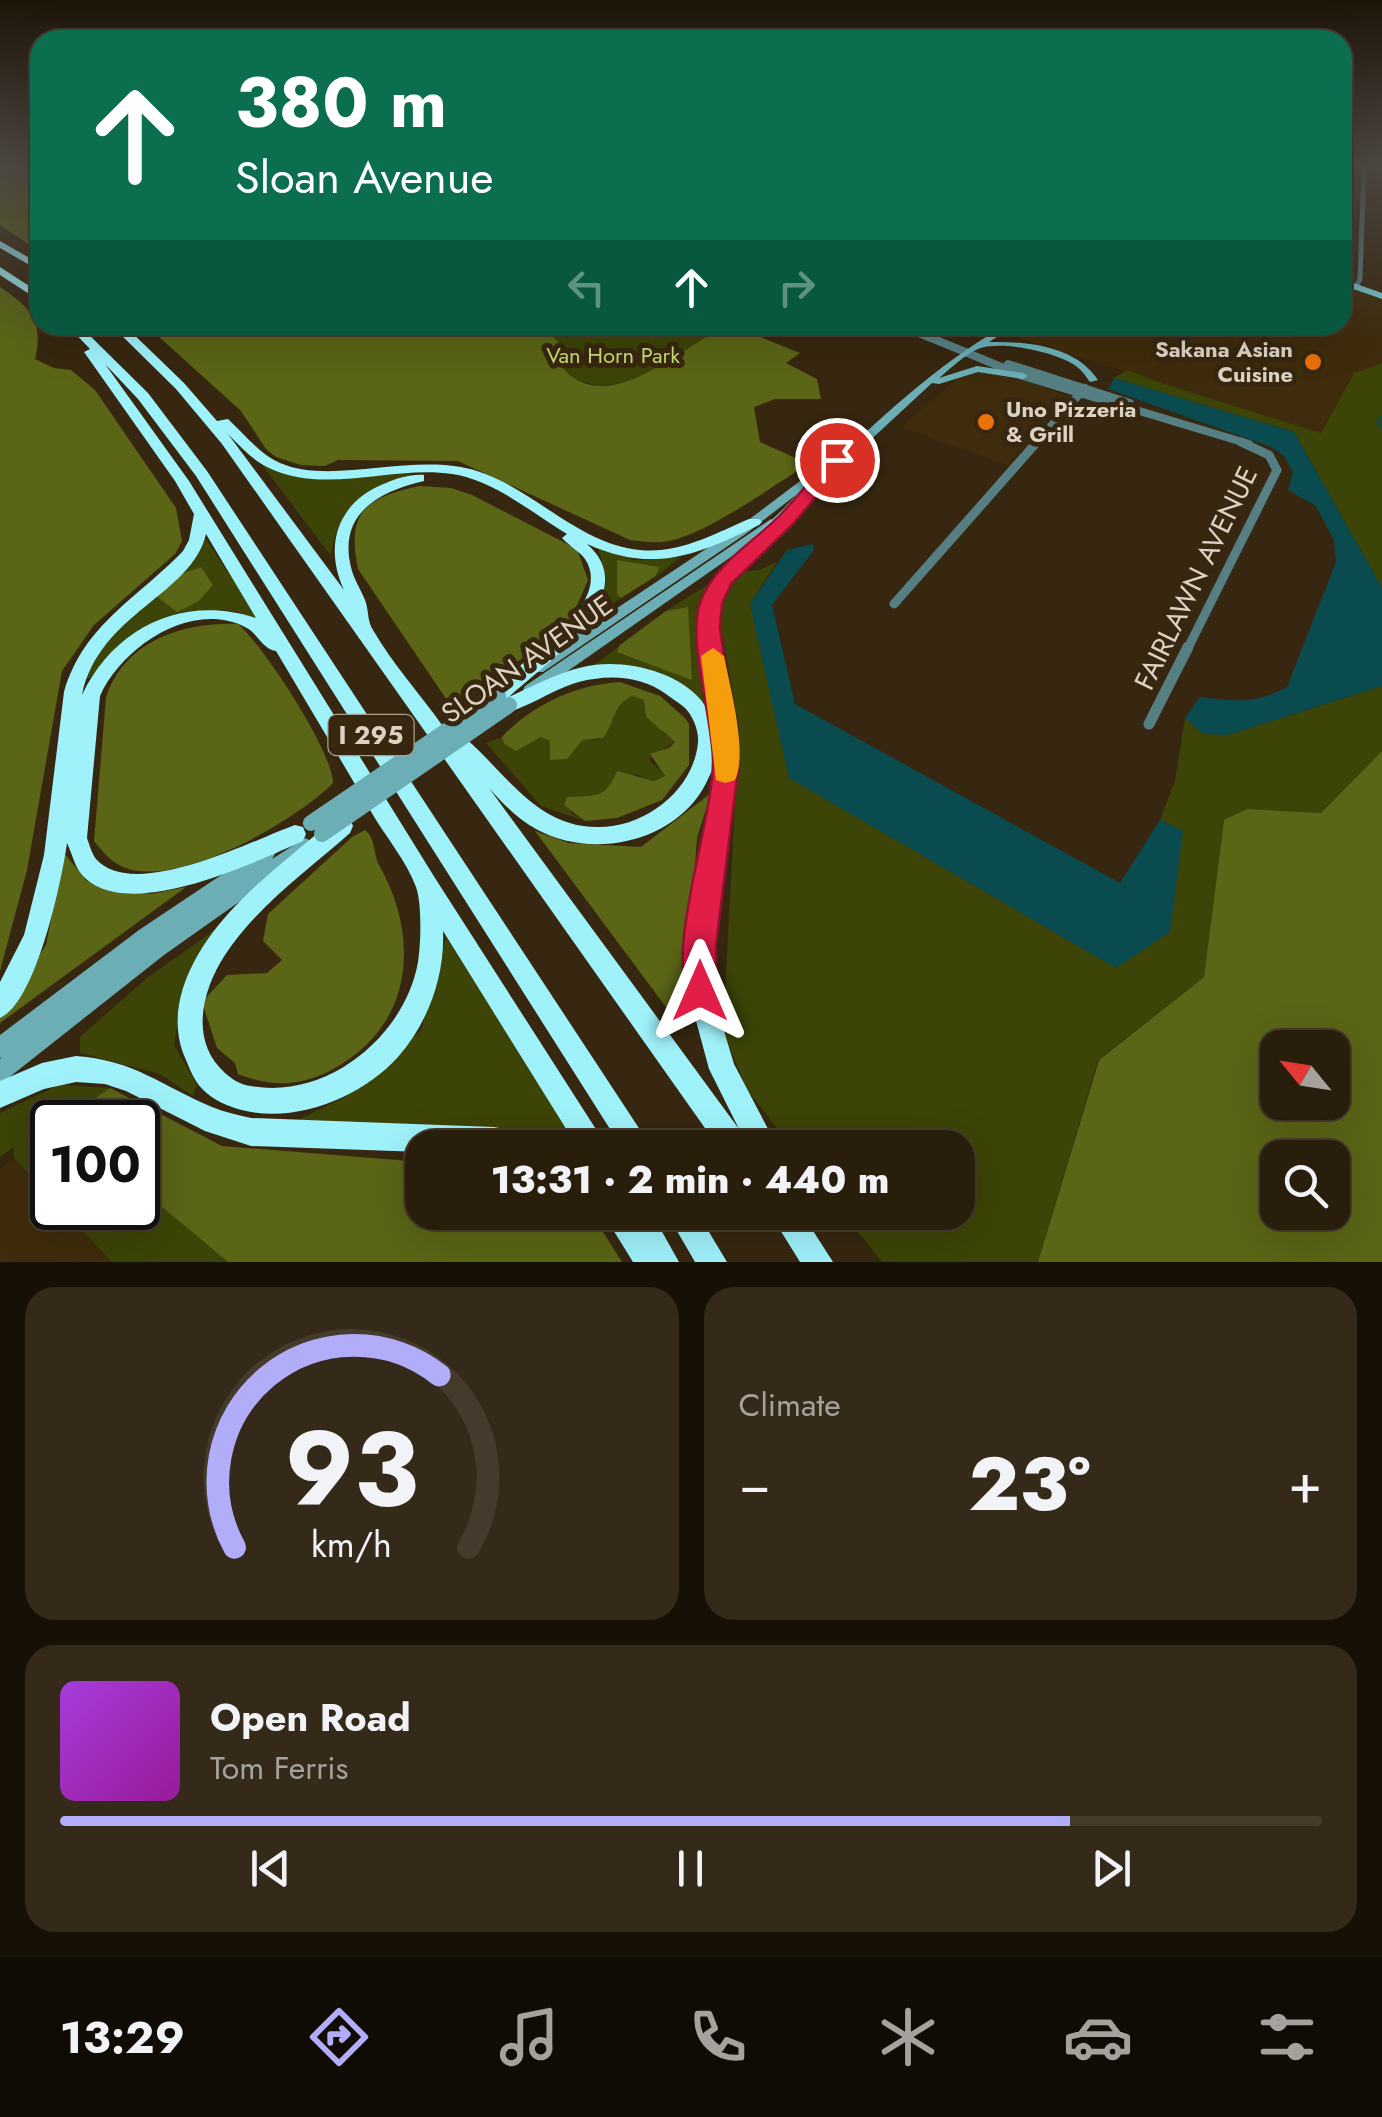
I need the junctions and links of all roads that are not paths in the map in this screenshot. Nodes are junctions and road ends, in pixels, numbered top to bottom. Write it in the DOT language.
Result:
graph roads {
  1 [pos="1360,223"];
  2 [pos="0,244"];
  3 [pos="30,262"];
  4 [pos="0,270"];
  5 [pos="1357,274"];
  6 [pos="1352,277"];
  7 [pos="1352,286"];
  8 [pos="1356,287"];
  9 [pos="30,291"];
  10 [pos="1382,296"];
  11 [pos="82,335"];
  12 [pos="84,335"];
  13 [pos="127,335"];
  14 [pos="929,335"];
  15 [pos="994,335"];
  16 [pos="970,349"];
  17 [pos="1022,376"];
  18 [pos="924,386"];
  19 [pos="1086,388"];
  20 [pos="196,403"];
  21 [pos="837,460"];
  22 [pos="802,498"];
  23 [pos="202,513"];
  24 [pos="754,522"];
  25 [pos="894,604"];
  26 [pos="361,627"];
  27 [pos="303,680"];
  28 [pos="503,700"];
  29 [pos="430,722"];
  30 [pos="1149,724"];
  31 [pos="365,804"];
  32 [pos="314,833"];
  33 [pos="428,886"];
  34 [pos="0,1006"];
  35 [pos="0,1048"];
  36 [pos="0,1072"];
  37 [pos="0,1095"];
  38 [pos="583,1130"];
  39 [pos="626,1130"];
  40 [pos="723,1130"];
  41 [pos="754,1130"];
  42 [pos="405,1138"];
  43 [pos="629,1230"];
  44 [pos="645,1230"];
  45 [pos="692,1230"];
  46 [pos="797,1230"];
  47 [pos="651,1262"];
  48 [pos="664,1262"];
  49 [pos="712,1262"];
  50 [pos="818,1262"];
  1 -- 5 [label="street"];
  2 -- 3 [label="highway"];
  4 -- 9 [label="highway"];
  5 -- 6 [label="street"];
  5 -- 8 [label="street"];
  7 -- 8 [label="main road"];
  8 -- 10 [label="main road"];
  11 -- 23 [label="highway"];
  12 -- 39 [label="highway, I 295"];
  13 -- 20 [label="highway, I 295"];
  14 -- 16 [label="street, FAIRLAWN AVENUE"];
  15 -- 16 [label="main road, SLOAN AVENUE"];
  16 -- 17 [label="street, FAIRLAWN AVENUE"];
  16 -- 18 [label="main road, SLOAN AVENUE"];
  16 -- 19 [label="street, FAIRLAWN AVENUE"];
  16 -- 19 [label="main road"];
  17 -- 18 [label="main road"];
  17 -- 19 [label="street, FAIRLAWN AVENUE"];
  18 -- 21 [label="main road, SLOAN AVENUE"];
  19 -- 25 [label="street"];
  19 -- 30 [label="street, FAIRLAWN AVENUE"];
  20 -- 24 [label="highway"];
  20 -- 26 [label="highway, I 295"];
  21 -- 22 [label="main road, SLOAN AVENUE"];
  21 -- 24 [label="main road, SLOAN AVENUE"];
  22 -- 28 [label="main road, SLOAN AVENUE"];
  22 -- 41 [label="highway"];
  23 -- 27 [label="highway"];
  23 -- 34 [label="highway"];
  24 -- 28 [label="main road, SLOAN AVENUE"];
  26 -- 28 [label="highway"];
  26 -- 29 [label="highway, I 295"];
  27 -- 32 [label="highway"];
  27 -- 33 [label="highway"];
  28 -- 29 [label="highway"];
  28 -- 31 [label="main road, SLOAN AVENUE, bridge"];
  28 -- 32 [label="main road, SLOAN AVENUE, bridge"];
  29 -- 40 [label="highway, I 295"];
  31 -- 32 [label="highway, bridge"];
  32 -- 33 [label="highway"];
  32 -- 35 [label="main road, SLOAN AVENUE"];
  32 -- 36 [label="main road, SLOAN AVENUE"];
  33 -- 38 [label="highway"];
  37 -- 42 [label="highway"];
  43 -- 47 [label="highway"];
  44 -- 48 [label="highway"];
  45 -- 49 [label="highway"];
  46 -- 50 [label="highway"];
}
